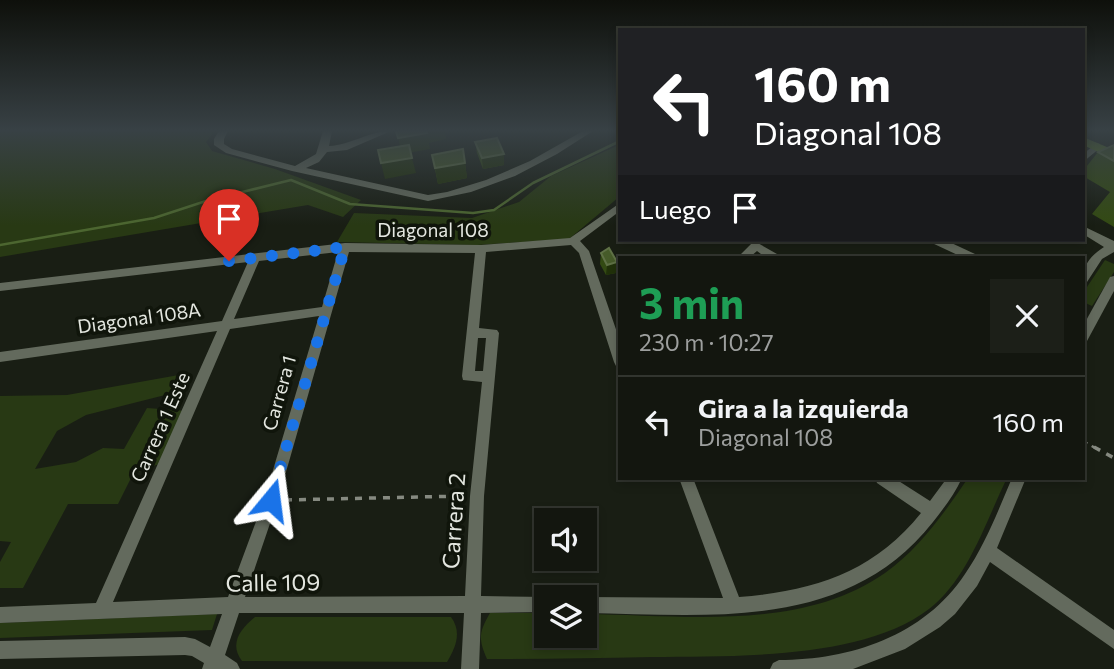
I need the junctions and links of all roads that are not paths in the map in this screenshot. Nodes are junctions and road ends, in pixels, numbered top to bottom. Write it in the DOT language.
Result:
graph roads {
  1 [pos="272,162"];
  2 [pos="310,162"];
  3 [pos="528,162"];
  4 [pos="295,169"];
  5 [pos="618,207"];
  6 [pos="1085,230"];
  7 [pos="573,241"];
  8 [pos="940,242"];
  9 [pos="345,247"];
  10 [pos="1113,247"];
  11 [pos="481,249"];
  12 [pos="745,256"];
  13 [pos="771,256"];
  14 [pos="969,256"];
  15 [pos="255,258"];
  16 [pos="1085,276"];
  17 [pos="1114,280"];
  18 [pos="0,287"];
  19 [pos="324,311"];
  20 [pos="1088,316"];
  21 [pos="225,326"];
  22 [pos="474,333"];
  23 [pos="0,357"];
  24 [pos="618,359"];
  25 [pos="687,480"];
  26 [pos="885,480"];
  27 [pos="954,480"];
  28 [pos="1018,480"];
  29 [pos="933,512"];
  30 [pos="988,551"];
  31 [pos="472,604"];
  32 [pos="534,604"];
  33 [pos="597,604"];
  34 [pos="233,606"];
  35 [pos="734,606"];
  36 [pos="101,611"];
  37 [pos="0,615"];
  38 [pos="1114,640"];
  39 [pos="0,650"];
  40 [pos="213,664"];
  41 [pos="231,669"];
  42 [pos="470,669"];
  43 [pos="779,669"];
  1 -- 4 [label="street"];
  2 -- 4 [label="street"];
  3 -- 4 [label="street"];
  5 -- 7 [label="street"];
  6 -- 10 [label="street"];
  7 -- 11 [label="street, Diagonal 108"];
  7 -- 24 [label="street"];
  8 -- 14 [label="street"];
  9 -- 11 [label="street, Diagonal 108"];
  9 -- 15 [label="street, Diagonal 108"];
  9 -- 19 [label="street, Carrera 1"];
  10 -- 16 [label="street"];
  11 -- 22 [label="street, Carrera 2"];
  12 -- 13 [label="street"];
  15 -- 18 [label="street, Diagonal 108"];
  15 -- 21 [label="street, Carrera 1 Este"];
  17 -- 20 [label="street"];
  19 -- 21 [label="street, Diagonal 108A"];
  19 -- 34 [label="street, Carrera 1"];
  21 -- 23 [label="street, Diagonal 108A"];
  21 -- 36 [label="street, Carrera 1 Este"];
  22 -- 31 [label="street, Carrera 2"];
  25 -- 35 [label="street"];
  26 -- 29 [label="street"];
  27 -- 29 [label="street"];
  28 -- 30 [label="street"];
  29 -- 35 [label="street"];
  30 -- 38 [label="street"];
  30 -- 43 [label="street"];
  31 -- 32 [label="street, Calle 109"];
  31 -- 34 [label="street, Calle 109"];
  31 -- 42 [label="street, Carrera 2"];
  33 -- 35 [label="street"];
  34 -- 36 [label="street, Calle 109"];
  34 -- 40 [label="street, Carrera 1"];
  36 -- 37 [label="street, Calle 109"];
  39 -- 40 [label="street"];
  40 -- 41 [label="street"];
}
